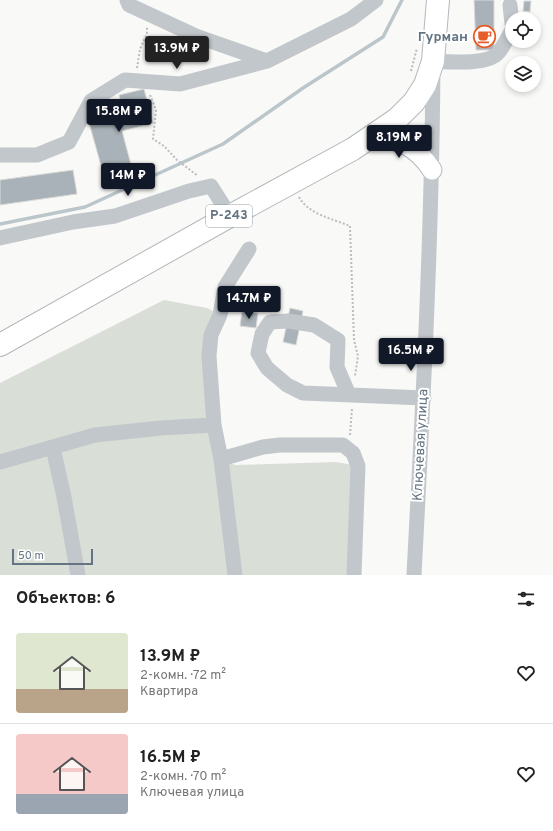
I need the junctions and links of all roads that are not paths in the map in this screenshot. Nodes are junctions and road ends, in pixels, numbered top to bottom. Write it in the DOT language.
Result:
graph roads {
  1 [pos="127,0"];
  2 [pos="376,0"];
  3 [pos="438,0"];
  4 [pos="510,5"];
  5 [pos="511,12"];
  6 [pos="505,41"];
  7 [pos="267,61"];
  8 [pos="433,61"];
  9 [pos="370,139"];
  10 [pos="0,155"];
  11 [pos="432,170"];
  12 [pos="230,216"];
  13 [pos="0,238"];
  14 [pos="249,249"];
  15 [pos="0,345"];
  16 [pos="351,395"];
  17 [pos="424,398"];
  18 [pos="214,425"];
  19 [pos="53,448"];
  20 [pos="221,459"];
  21 [pos="0,462"];
  22 [pos="78,575"];
  23 [pos="235,575"];
  24 [pos="354,575"];
  25 [pos="414,575"];
  1 -- 7 [label="street"];
  2 -- 7 [label="street"];
  3 -- 8 [label="highway, Р-243"];
  4 -- 5 [label="street"];
  6 -- 8 [label="street"];
  7 -- 10 [label="street"];
  8 -- 9 [label="highway, Р-243"];
  8 -- 11 [label="street, Ключевая улица"];
  9 -- 11 [label="main road"];
  9 -- 12 [label="highway, Р-243"];
  11 -- 17 [label="street, Ключевая улица"];
  12 -- 13 [label="street"];
  12 -- 15 [label="highway, Р-243"];
  14 -- 18 [label="street"];
  16 -- 16 [label="street"];
  16 -- 17 [label="street"];
  17 -- 25 [label="street, Ключевая улица"];
  18 -- 19 [label="street"];
  18 -- 20 [label="street"];
  19 -- 21 [label="street"];
  19 -- 22 [label="street"];
  20 -- 23 [label="street"];
  20 -- 24 [label="street"];
}
